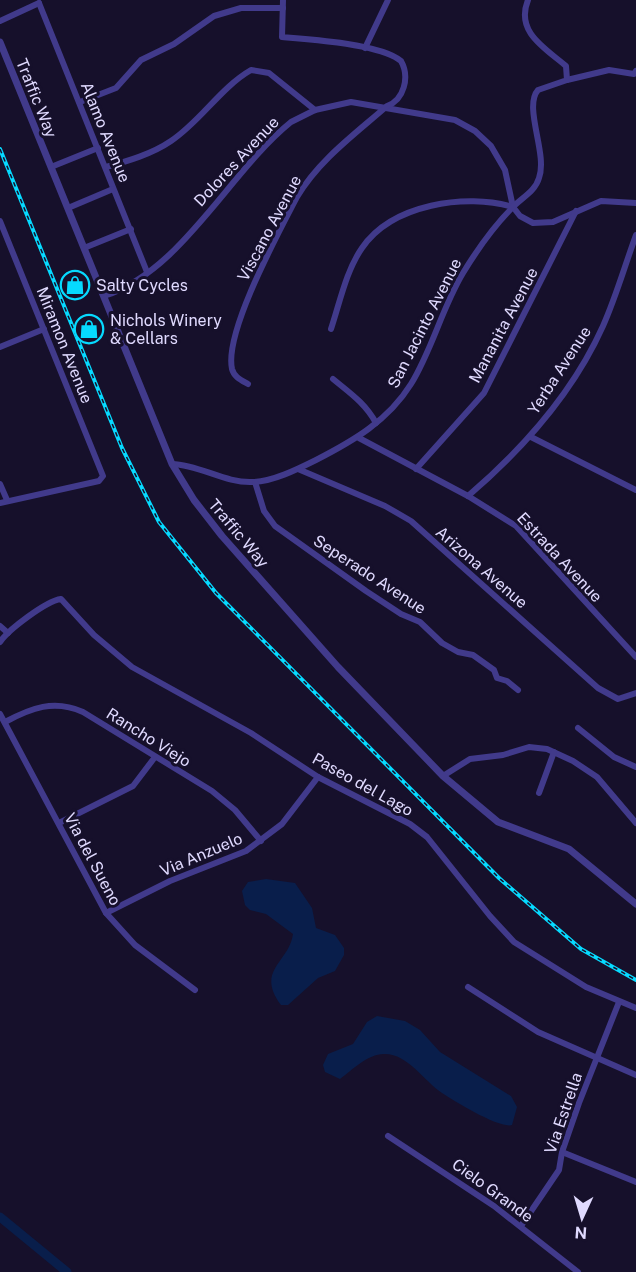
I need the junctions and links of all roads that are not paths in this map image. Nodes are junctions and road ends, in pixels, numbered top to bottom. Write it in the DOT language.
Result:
graph roads {
  1 [pos="283,0"];
  2 [pos="388,0"];
  3 [pos="528,0"];
  4 [pos="40,1"];
  5 [pos="282,8"];
  6 [pos="0,21"];
  7 [pos="0,42"];
  8 [pos="365,48"];
  9 [pos="635,73"];
  10 [pos="567,80"];
  11 [pos="80,102"];
  12 [pos="387,106"];
  13 [pos="315,110"];
  14 [pos="98,148"];
  15 [pos="51,167"];
  16 [pos="106,167"];
  17 [pos="113,189"];
  18 [pos="636,203"];
  19 [pos="513,207"];
  20 [pos="68,208"];
  21 [pos="576,210"];
  22 [pos="0,221"];
  23 [pos="131,230"];
  24 [pos="636,235"];
  25 [pos="84,248"];
  26 [pos="147,272"];
  27 [pos="104,297"];
  28 [pos="44,329"];
  29 [pos="331,329"];
  30 [pos="0,347"];
  31 [pos="333,379"];
  32 [pos="248,384"];
  33 [pos="376,423"];
  34 [pos="531,437"];
  35 [pos="359,438"];
  36 [pos="172,464"];
  37 [pos="298,468"];
  38 [pos="416,469"];
  39 [pos="255,482"];
  40 [pos="0,484"];
  41 [pos="636,490"];
  42 [pos="468,496"];
  43 [pos="3,502"];
  44 [pos="0,626"];
  45 [pos="8,633"];
  46 [pos="0,642"];
  47 [pos="636,657"];
  48 [pos="518,690"];
  49 [pos="636,693"];
  50 [pos="0,714"];
  51 [pos="4,722"];
  52 [pos="578,728"];
  53 [pos="554,752"];
  54 [pos="155,757"];
  55 [pos="636,767"];
  56 [pos="442,776"];
  57 [pos="318,777"];
  58 [pos="539,793"];
  59 [pos="59,823"];
  60 [pos="636,823"];
  61 [pos="261,841"];
  62 [pos="636,904"];
  63 [pos="106,914"];
  64 [pos="468,987"];
  65 [pos="195,990"];
  66 [pos="620,1002"];
  67 [pos="636,1008"];
  68 [pos="596,1059"];
  69 [pos="636,1075"];
  70 [pos="388,1136"];
  71 [pos="562,1152"];
  72 [pos="636,1182"];
  73 [pos="521,1226"];
  74 [pos="578,1272"];
  1 -- 5 [label="street"];
  2 -- 8 [label="street"];
  3 -- 10 [label="street"];
  4 -- 6 [label="street"];
  4 -- 11 [label="street, Alamo Avenue"];
  5 -- 8 [label="street"];
  5 -- 11 [label="street"];
  7 -- 15 [label="street, Traffic Way"];
  8 -- 12 [label="street, Viscano Avenue"];
  9 -- 10 [label="street"];
  10 -- 19 [label="street, San Jacinto Avenue"];
  11 -- 14 [label="street, Alamo Avenue"];
  12 -- 13 [label="street, Dolores Avenue"];
  12 -- 19 [label="street, Dolores Avenue"];
  12 -- 32 [label="street, Viscano Avenue"];
  13 -- 16 [label="street"];
  13 -- 26 [label="street, Dolores Avenue"];
  14 -- 15 [label="street"];
  14 -- 16 [label="street, Alamo Avenue"];
  15 -- 20 [label="street, Traffic Way"];
  16 -- 17 [label="street, Alamo Avenue"];
  17 -- 20 [label="street"];
  17 -- 23 [label="street, Alamo Avenue"];
  18 -- 21 [label="street"];
  19 -- 21 [label="street"];
  19 -- 29 [label="street"];
  19 -- 33 [label="street, San Jacinto Avenue"];
  20 -- 25 [label="street, Traffic Way"];
  21 -- 38 [label="street, Mananita Avenue"];
  22 -- 28 [label="street, Miramon Avenue"];
  23 -- 25 [label="street"];
  23 -- 26 [label="street, Alamo Avenue"];
  24 -- 34 [label="street, Yerba Avenue"];
  25 -- 27 [label="street, Traffic Way"];
  26 -- 27 [label="street, Dolores Avenue"];
  27 -- 36 [label="street, Traffic Way"];
  28 -- 30 [label="street"];
  28 -- 43 [label="street, Miramon Avenue"];
  31 -- 33 [label="street"];
  33 -- 35 [label="street, San Jacinto Avenue"];
  34 -- 41 [label="street"];
  34 -- 42 [label="street, Yerba Avenue"];
  35 -- 37 [label="street, San Jacinto Avenue"];
  35 -- 38 [label="street, Estrada Avenue"];
  36 -- 39 [label="street, San Jacinto Avenue"];
  36 -- 56 [label="street, Traffic Way"];
  37 -- 39 [label="street, San Jacinto Avenue"];
  37 -- 49 [label="street, Arizona Avenue"];
  38 -- 42 [label="street, Estrada Avenue"];
  39 -- 48 [label="street, Seperado Avenue"];
  40 -- 43 [label="street"];
  42 -- 47 [label="street, Estrada Avenue"];
  44 -- 45 [label="street"];
  45 -- 46 [label="street"];
  45 -- 57 [label="street, Paseo del Lago"];
  50 -- 51 [label="street, Via del Sueno"];
  51 -- 54 [label="street, Rancho Viejo"];
  51 -- 59 [label="street, Via del Sueno"];
  52 -- 55 [label="street"];
  53 -- 56 [label="street"];
  53 -- 58 [label="street"];
  53 -- 60 [label="street"];
  54 -- 59 [label="street"];
  54 -- 61 [label="street, Rancho Viejo"];
  56 -- 62 [label="street, Traffic Way"];
  57 -- 61 [label="street, Via Anzuelo"];
  57 -- 66 [label="street, Paseo del Lago"];
  59 -- 63 [label="street, Via del Sueno"];
  61 -- 63 [label="street, Via Anzuelo"];
  63 -- 65 [label="street, Via del Sueno"];
  64 -- 68 [label="street"];
  66 -- 67 [label="street, Paseo del Lago"];
  66 -- 68 [label="street, Via Estrella"];
  68 -- 69 [label="street"];
  68 -- 71 [label="street, Via Estrella"];
  70 -- 73 [label="street, Cielo Grande"];
  71 -- 72 [label="street"];
  71 -- 73 [label="street, Via Estrella"];
  73 -- 74 [label="street, Cielo Grande"];
}
